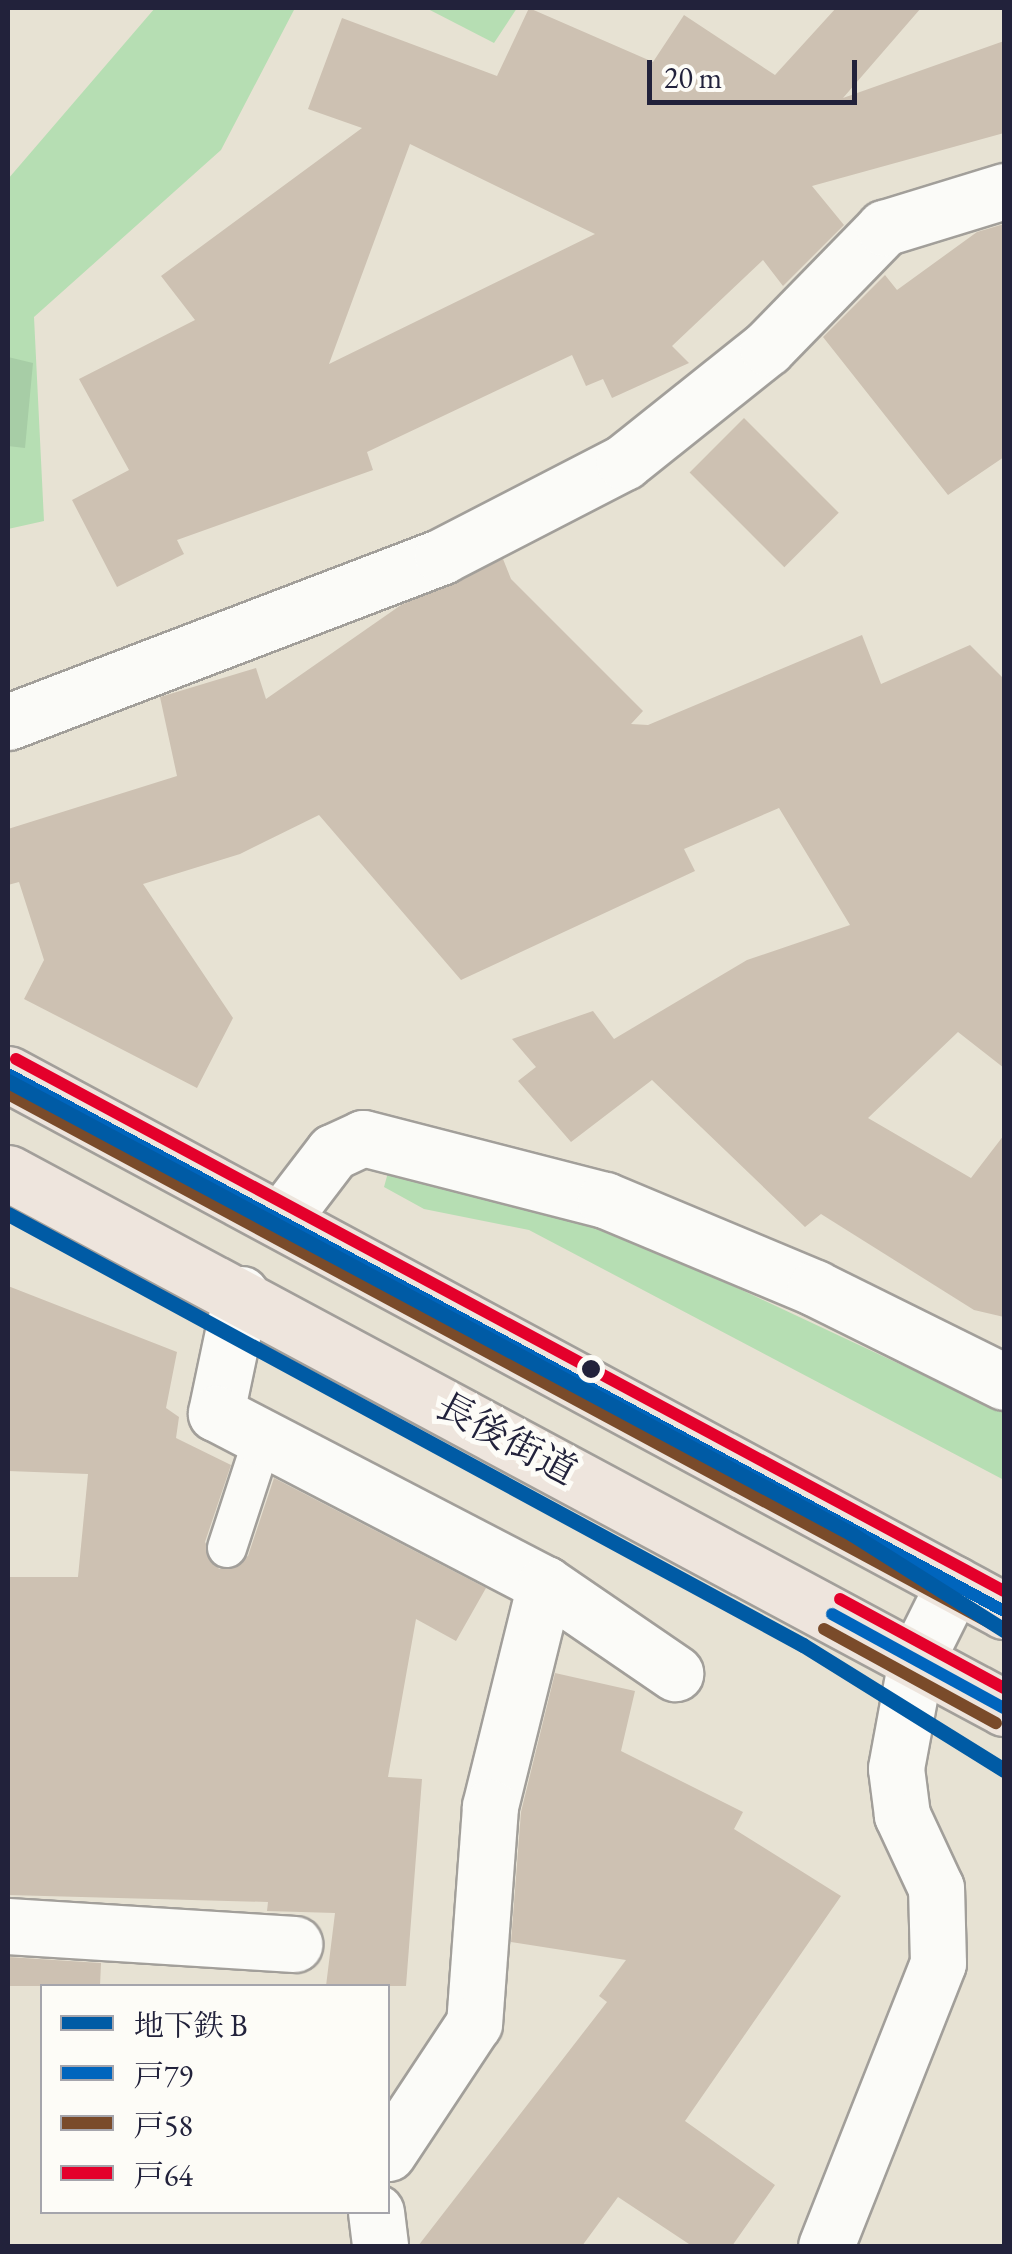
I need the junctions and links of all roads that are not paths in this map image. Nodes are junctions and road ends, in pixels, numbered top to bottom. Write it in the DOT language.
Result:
graph roads {
  1 [pos="1004,191"];
  2 [pos="8,722"];
  3 [pos="8,1074"];
  4 [pos="8,1173"];
  5 [pos="284,1216"];
  6 [pos="240,1294"];
  7 [pos="1004,1382"];
  8 [pos="264,1438"];
  9 [pos="227,1548"];
  10 [pos="545,1584"];
  11 [pos="954,1584"];
  12 [pos="1004,1611"];
  13 [pos="916,1660"];
  14 [pos="675,1673"];
  15 [pos="1004,1708"];
  16 [pos="8,1926"];
  17 [pos="294,1944"];
  18 [pos="390,2150"];
  19 [pos="376,2214"];
  20 [pos="380,2246"];
  21 [pos="826,2246"];
  1 -- 2 [label="street"];
  3 -- 5 [label="main road"];
  4 -- 6 [label="main road, 長後街道"];
  5 -- 7 [label="street"];
  5 -- 11 [label="main road"];
  6 -- 8 [label="street"];
  6 -- 13 [label="main road, 長後街道"];
  8 -- 9 [label="lane"];
  8 -- 10 [label="street"];
  10 -- 14 [label="street"];
  10 -- 18 [label="street"];
  11 -- 12 [label="main road"];
  11 -- 13 [label="street"];
  13 -- 15 [label="main road, 長後街道"];
  13 -- 21 [label="street"];
  16 -- 17 [label="street"];
  19 -- 20 [label="street"];
}
